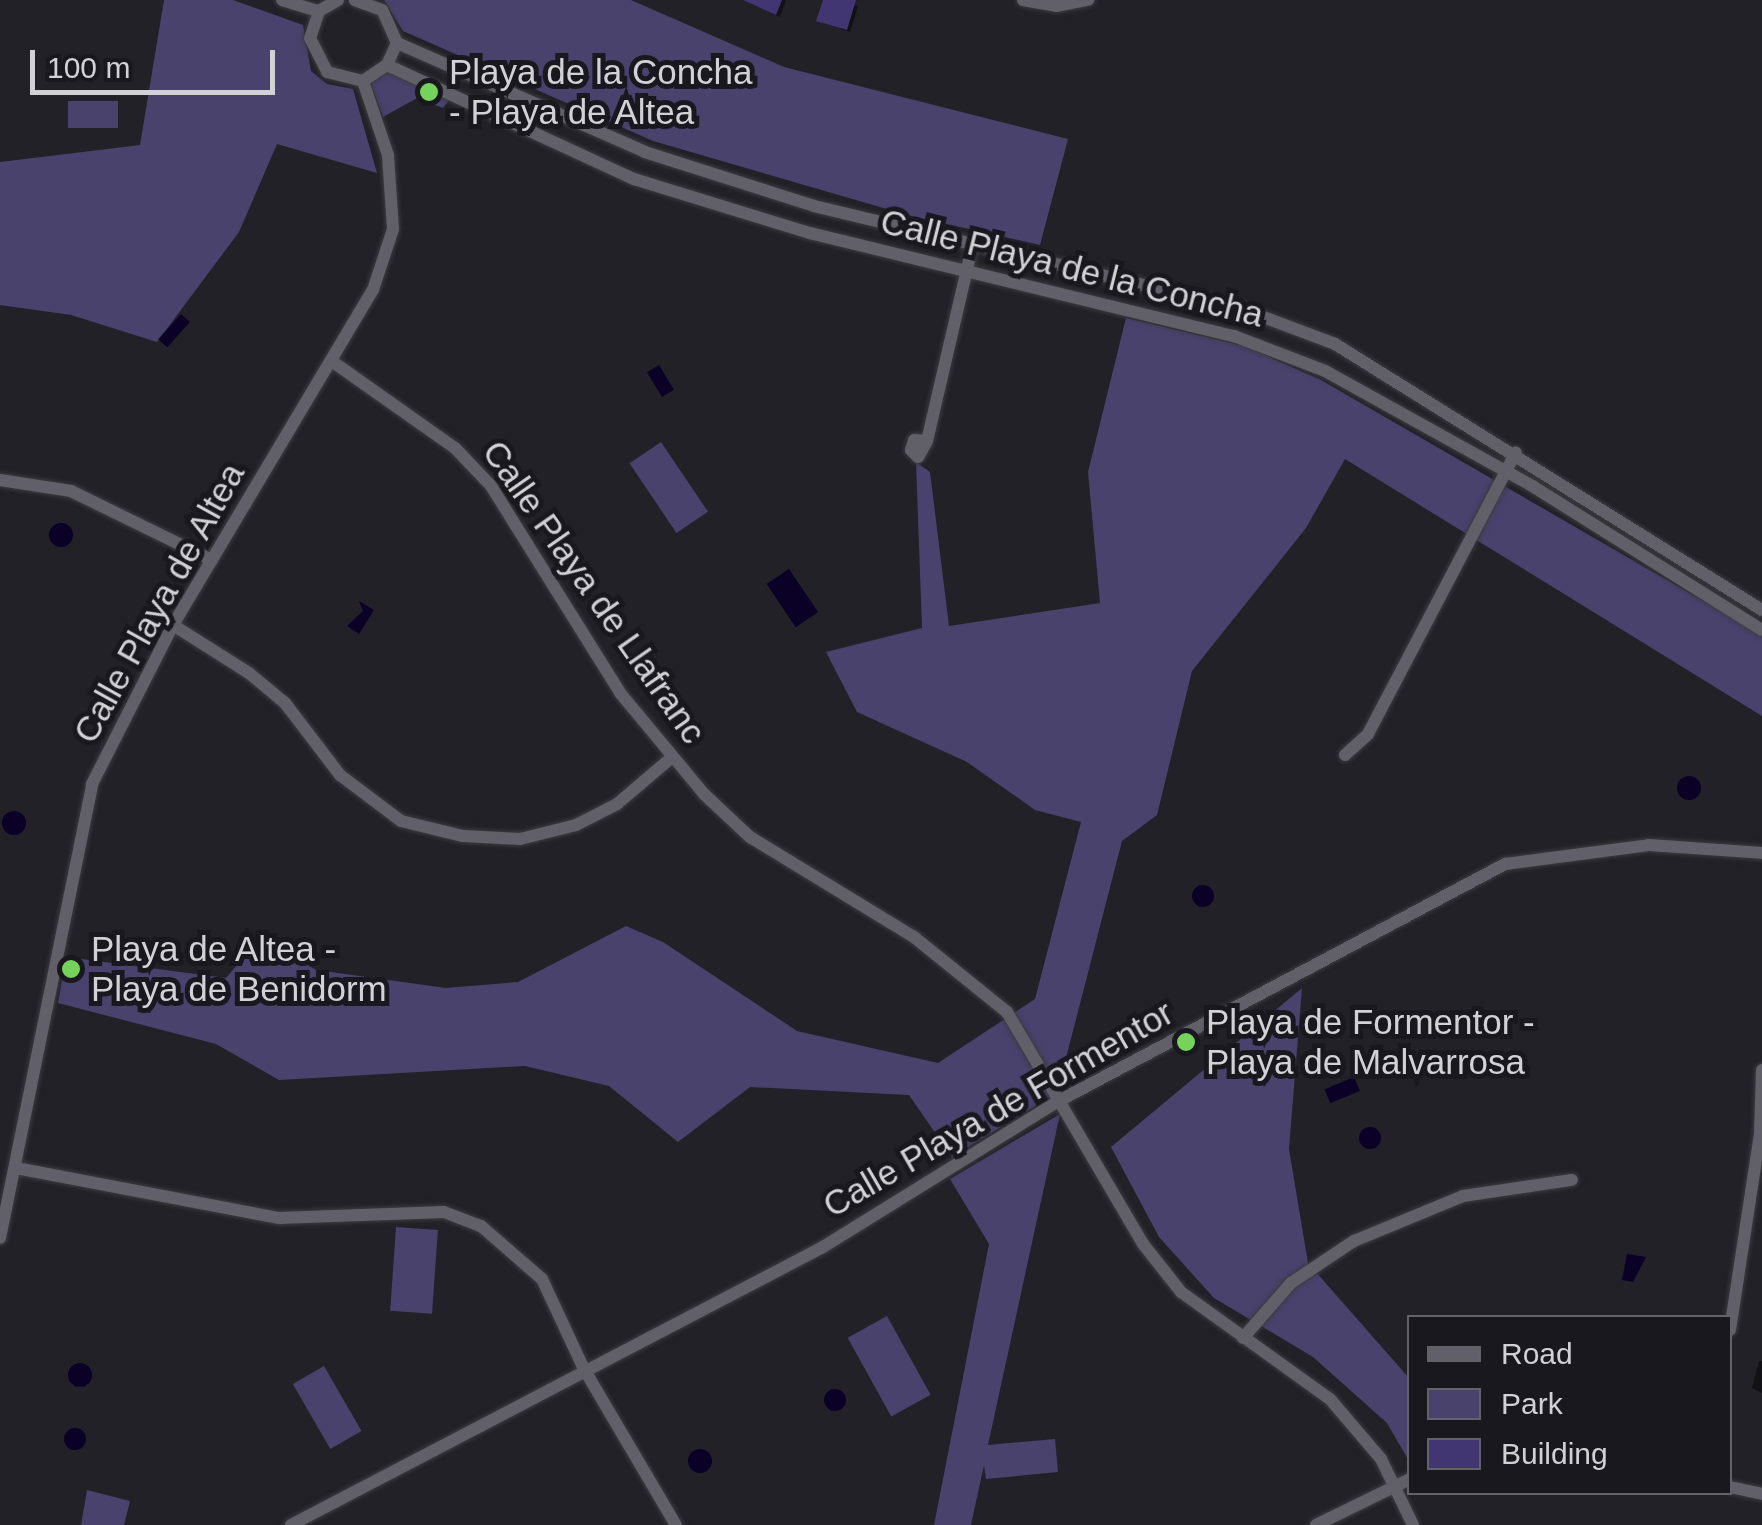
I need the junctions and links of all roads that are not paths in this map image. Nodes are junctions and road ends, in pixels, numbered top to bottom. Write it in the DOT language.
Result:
graph roads {
  1 [pos="282,0"];
  2 [pos="338,0"];
  3 [pos="354,0"];
  4 [pos="1023,0"];
  5 [pos="1082,2"];
  6 [pos="318,11"];
  7 [pos="397,43"];
  8 [pos="387,65"];
  9 [pos="363,81"];
  10 [pos="973,244"];
  11 [pos="968,270"];
  12 [pos="333,362"];
  13 [pos="928,441"];
  14 [pos="1516,452"];
  15 [pos="1506,472"];
  16 [pos="0,480"];
  17 [pos="212,560"];
  18 [pos="1762,610"];
  19 [pos="173,625"];
  20 [pos="1762,630"];
  21 [pos="1345,754"];
  22 [pos="671,758"];
  23 [pos="1762,853"];
  24 [pos="1762,1070"];
  25 [pos="1055,1103"];
  26 [pos="16,1168"];
  27 [pos="1572,1180"];
  28 [pos="0,1238"];
  29 [pos="1732,1317"];
  30 [pos="1243,1338"];
  31 [pos="584,1369"];
  32 [pos="1407,1480"];
  33 [pos="1394,1486"];
  34 [pos="1732,1488"];
  35 [pos="1762,1494"];
  36 [pos="291,1525"];
  37 [pos="676,1525"];
  38 [pos="1316,1525"];
  39 [pos="1413,1525"];
  1 -- 6 [label="street"];
  2 -- 6 [label="street"];
  3 -- 7 [label="street"];
  4 -- 5 [label="street"];
  6 -- 9 [label="street"];
  7 -- 8 [label="street"];
  7 -- 10 [label="street, Calle Playa de la Concha"];
  8 -- 9 [label="street"];
  8 -- 11 [label="street, Calle Playa de la Concha"];
  9 -- 12 [label="street, Calle Playa de Altea"];
  10 -- 11 [label="street"];
  10 -- 14 [label="street, Calle Playa de la Concha"];
  11 -- 13 [label="street"];
  11 -- 15 [label="street, Calle Playa de la Concha"];
  12 -- 17 [label="street, Calle Playa de Altea"];
  12 -- 22 [label="street, Calle Playa de Llafranc"];
  14 -- 15 [label="street"];
  14 -- 18 [label="street, Calle Playa de la Concha"];
  15 -- 20 [label="street, Calle Playa de la Concha"];
  15 -- 21 [label="street"];
  16 -- 17 [label="street"];
  17 -- 19 [label="street, Calle Playa de Altea"];
  19 -- 22 [label="street"];
  19 -- 26 [label="street, Calle Playa de Altea"];
  22 -- 25 [label="street, Calle Playa de Llafranc"];
  23 -- 25 [label="street, Calle Playa de Formentor"];
  24 -- 29 [label="street"];
  25 -- 30 [label="street, Calle Playa de Llafranc"];
  25 -- 31 [label="street, Calle Playa de Formentor"];
  26 -- 28 [label="street, Calle Playa de Altea"];
  26 -- 31 [label="street"];
  27 -- 30 [label="street"];
  30 -- 33 [label="street, Calle Playa de Llafranc"];
  31 -- 36 [label="street, Calle Playa de Formentor"];
  31 -- 37 [label="street"];
  32 -- 33 [label="street"];
  33 -- 38 [label="street"];
  33 -- 39 [label="street, Calle Playa de Llafranc"];
  34 -- 35 [label="street"];
}
